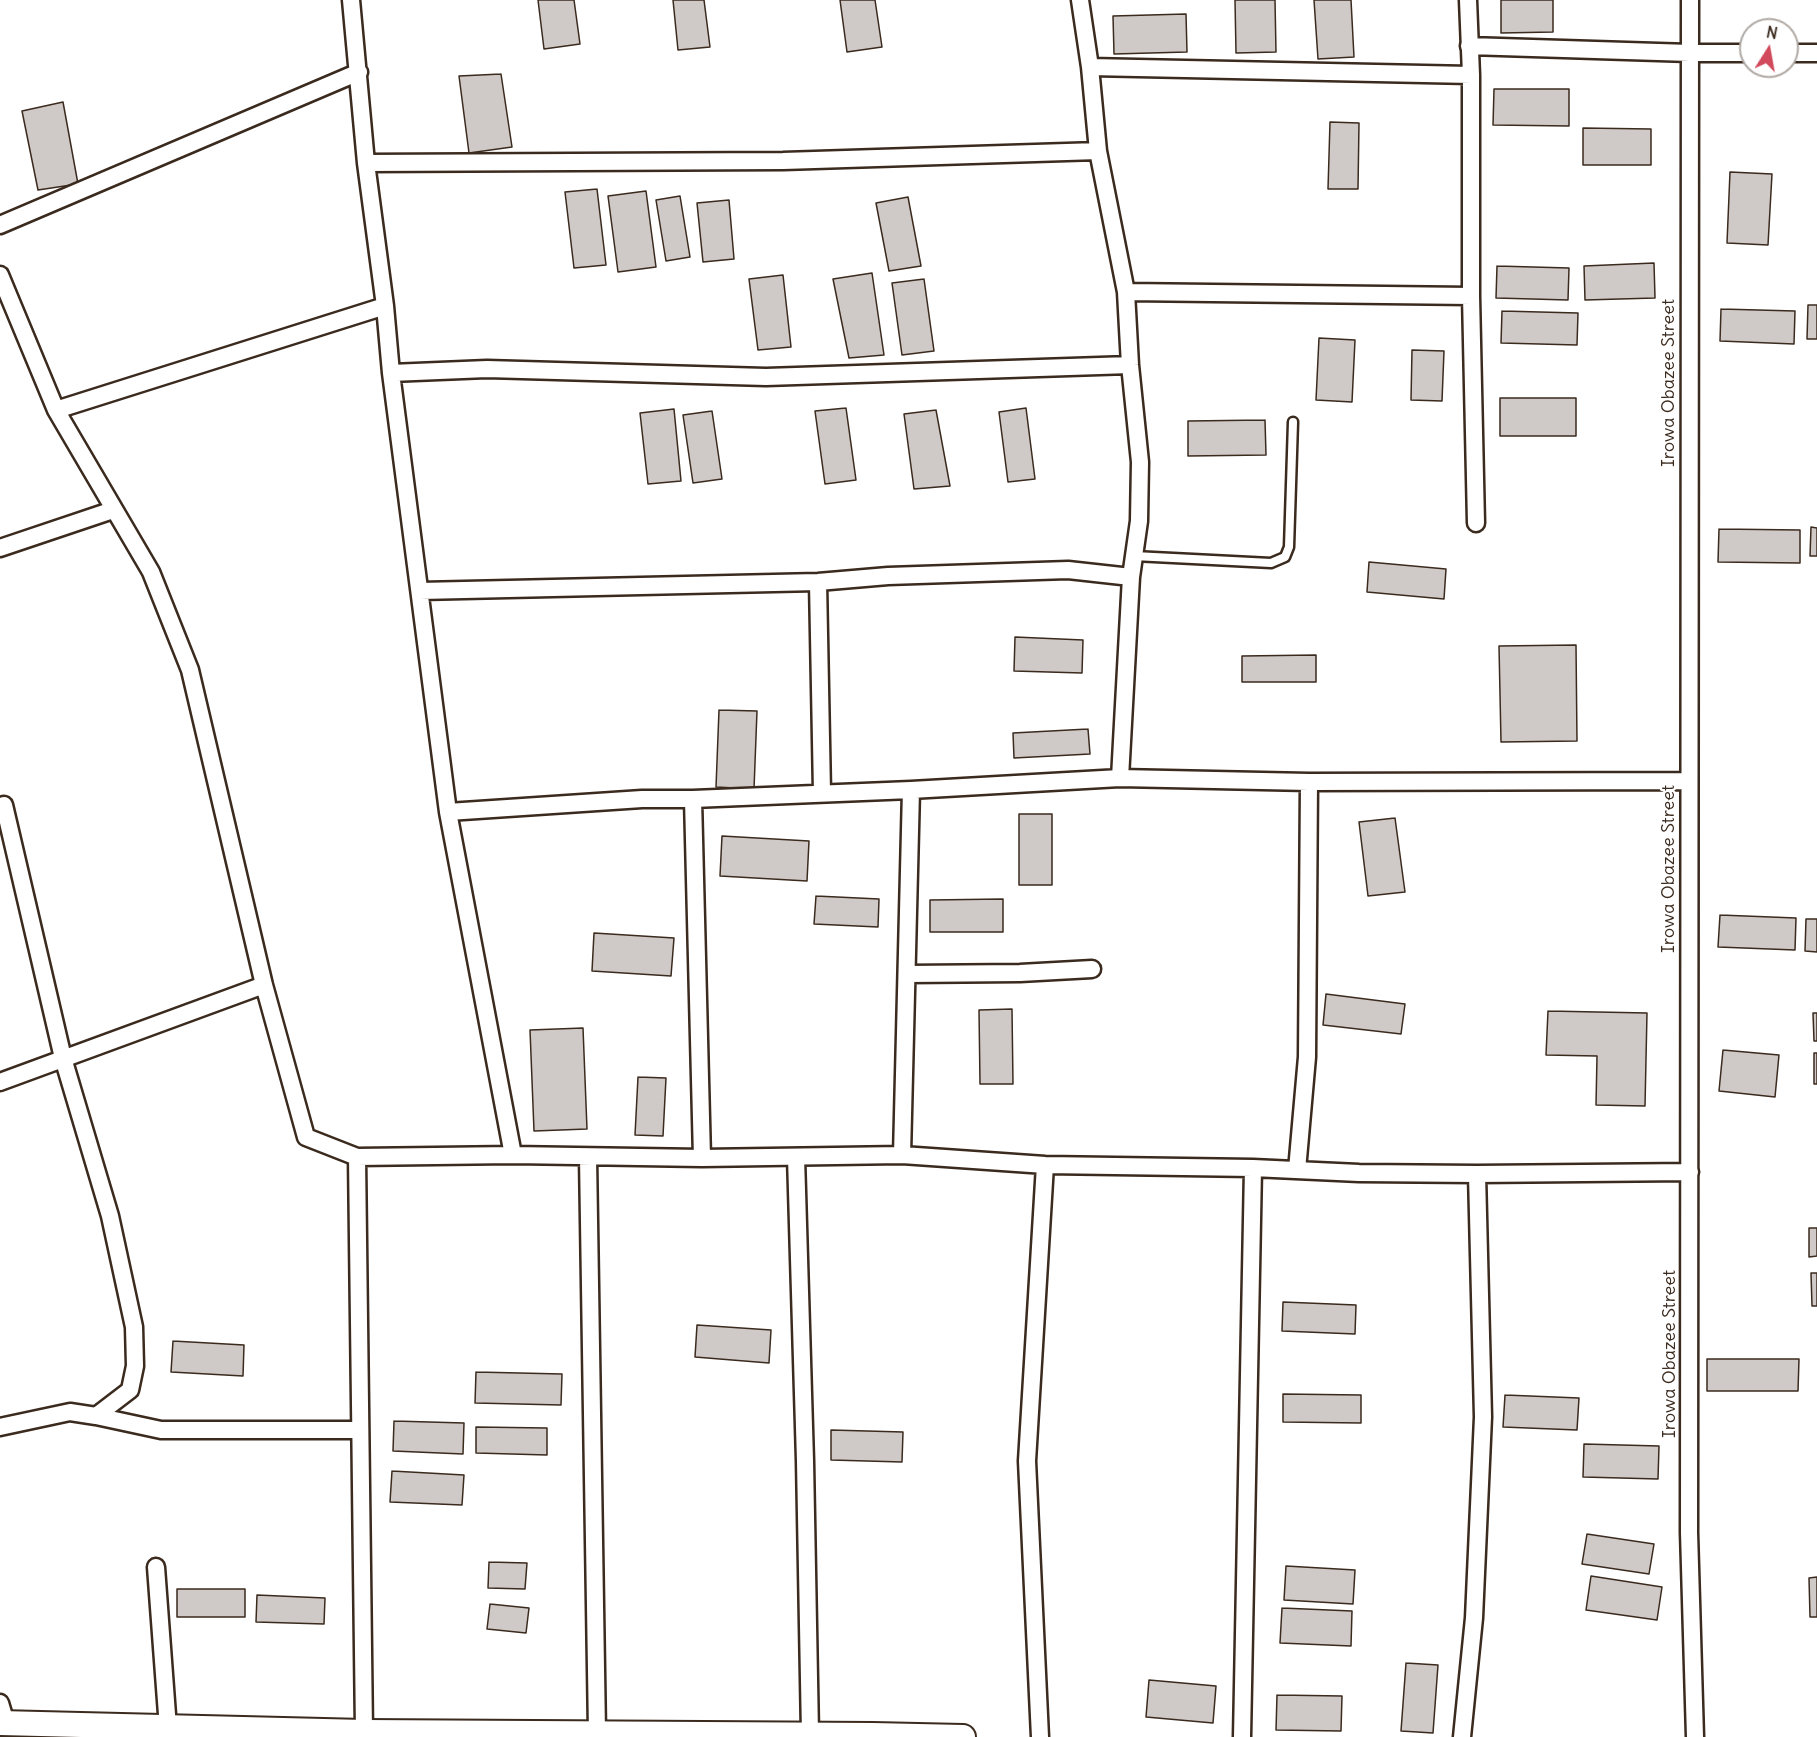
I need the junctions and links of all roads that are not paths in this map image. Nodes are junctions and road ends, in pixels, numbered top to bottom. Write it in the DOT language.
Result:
graph roads {
  1 [pos="351,0"];
  2 [pos="1080,0"];
  3 [pos="1468,0"];
  4 [pos="1690,0"];
  5 [pos="1469,46"];
  6 [pos="1690,53"];
  7 [pos="1739,53"];
  8 [pos="1799,53"];
  9 [pos="1817,53"];
  10 [pos="1090,67"];
  11 [pos="359,72"];
  12 [pos="1471,75"];
  13 [pos="1098,151"];
  14 [pos="366,163"];
  15 [pos="0,225"];
  16 [pos="0,274"];
  17 [pos="1126,292"];
  18 [pos="1471,296"];
  19 [pos="385,306"];
  20 [pos="1130,365"];
  21 [pos="391,373"];
  22 [pos="56,410"];
  23 [pos="1293,422"];
  24 [pos="113,510"];
  25 [pos="1476,524"];
  26 [pos="0,548"];
  27 [pos="1134,556"];
  28 [pos="1131,577"];
  29 [pos="818,582"];
  30 [pos="420,591"];
  31 [pos="1120,778"];
  32 [pos="1688,781"];
  33 [pos="1309,782"];
  34 [pos="911,790"];
  35 [pos="822,793"];
  36 [pos="693,799"];
  37 [pos="4,805"];
  38 [pos="448,812"];
  39 [pos="1092,969"];
  40 [pos="908,974"];
  41 [pos="264,985"];
  42 [pos="63,1058"];
  43 [pos="0,1082"];
  44 [pos="513,1155"];
  45 [pos="902,1155"];
  46 [pos="357,1157"];
  47 [pos="588,1157"];
  48 [pos="796,1157"];
  49 [pos="702,1158"];
  50 [pos="1045,1165"];
  51 [pos="1253,1168"];
  52 [pos="1297,1170"];
  53 [pos="1690,1172"];
  54 [pos="1477,1174"];
  55 [pos="96,1416"];
  56 [pos="0,1427"];
  57 [pos="360,1430"];
  58 [pos="156,1567"];
  59 [pos="2,1716"];
  60 [pos="168,1728"];
  61 [pos="364,1732"];
  62 [pos="597,1732"];
  63 [pos="326,1734"];
  64 [pos="810,1734"];
  65 [pos="641,1735"];
  66 [pos="873,1736"];
  67 [pos="963,1737"];
  68 [pos="1040,1737"];
  69 [pos="1242,1737"];
  70 [pos="1462,1737"];
  71 [pos="1695,1737"];
  1 -- 11 [label="street"];
  2 -- 10 [label="street"];
  3 -- 5 [label="street"];
  4 -- 6 [label="street, Irowa Obazee Street"];
  5 -- 6 [label="street"];
  5 -- 12 [label="street"];
  6 -- 7 [label="street"];
  6 -- 32 [label="street, Irowa Obazee Street"];
  8 -- 9 [label="street"];
  10 -- 12 [label="street"];
  10 -- 13 [label="street"];
  11 -- 14 [label="street"];
  11 -- 15 [label="street"];
  12 -- 18 [label="street"];
  13 -- 14 [label="street"];
  13 -- 17 [label="street"];
  14 -- 19 [label="street"];
  16 -- 22 [label="street"];
  17 -- 18 [label="street"];
  17 -- 20 [label="street"];
  18 -- 25 [label="street"];
  19 -- 21 [label="street"];
  19 -- 22 [label="street"];
  20 -- 21 [label="street"];
  20 -- 27 [label="street"];
  21 -- 30 [label="street"];
  22 -- 24 [label="street"];
  23 -- 27 [label="lane"];
  24 -- 26 [label="street"];
  24 -- 41 [label="street"];
  27 -- 28 [label="street"];
  28 -- 29 [label="street"];
  28 -- 31 [label="street"];
  29 -- 30 [label="street"];
  29 -- 35 [label="street"];
  30 -- 38 [label="street"];
  31 -- 33 [label="street"];
  31 -- 34 [label="street"];
  32 -- 33 [label="street"];
  32 -- 53 [label="street, Irowa Obazee Street"];
  33 -- 52 [label="street"];
  34 -- 35 [label="street"];
  34 -- 40 [label="street"];
  35 -- 36 [label="street"];
  36 -- 38 [label="street"];
  36 -- 49 [label="street"];
  37 -- 42 [label="street"];
  38 -- 44 [label="street"];
  39 -- 40 [label="street"];
  40 -- 45 [label="street"];
  41 -- 42 [label="street"];
  41 -- 46 [label="street"];
  42 -- 43 [label="street"];
  42 -- 55 [label="street"];
  44 -- 46 [label="street"];
  44 -- 47 [label="street"];
  45 -- 48 [label="street"];
  45 -- 50 [label="street"];
  46 -- 57 [label="street"];
  47 -- 49 [label="street"];
  47 -- 62 [label="street"];
  48 -- 49 [label="street"];
  48 -- 64 [label="street"];
  50 -- 51 [label="street"];
  50 -- 68 [label="street"];
  51 -- 52 [label="street"];
  51 -- 69 [label="street"];
  52 -- 54 [label="street"];
  53 -- 54 [label="street"];
  53 -- 71 [label="street, Irowa Obazee Street"];
  54 -- 70 [label="street"];
  55 -- 56 [label="street"];
  55 -- 57 [label="street"];
  57 -- 61 [label="street"];
  58 -- 60 [label="street"];
  59 -- 60 [label="street"];
  60 -- 63 [label="street"];
  61 -- 62 [label="street"];
  61 -- 63 [label="street"];
  62 -- 65 [label="street"];
  64 -- 65 [label="street"];
  64 -- 66 [label="street"];
  66 -- 67 [label="street"];
}
